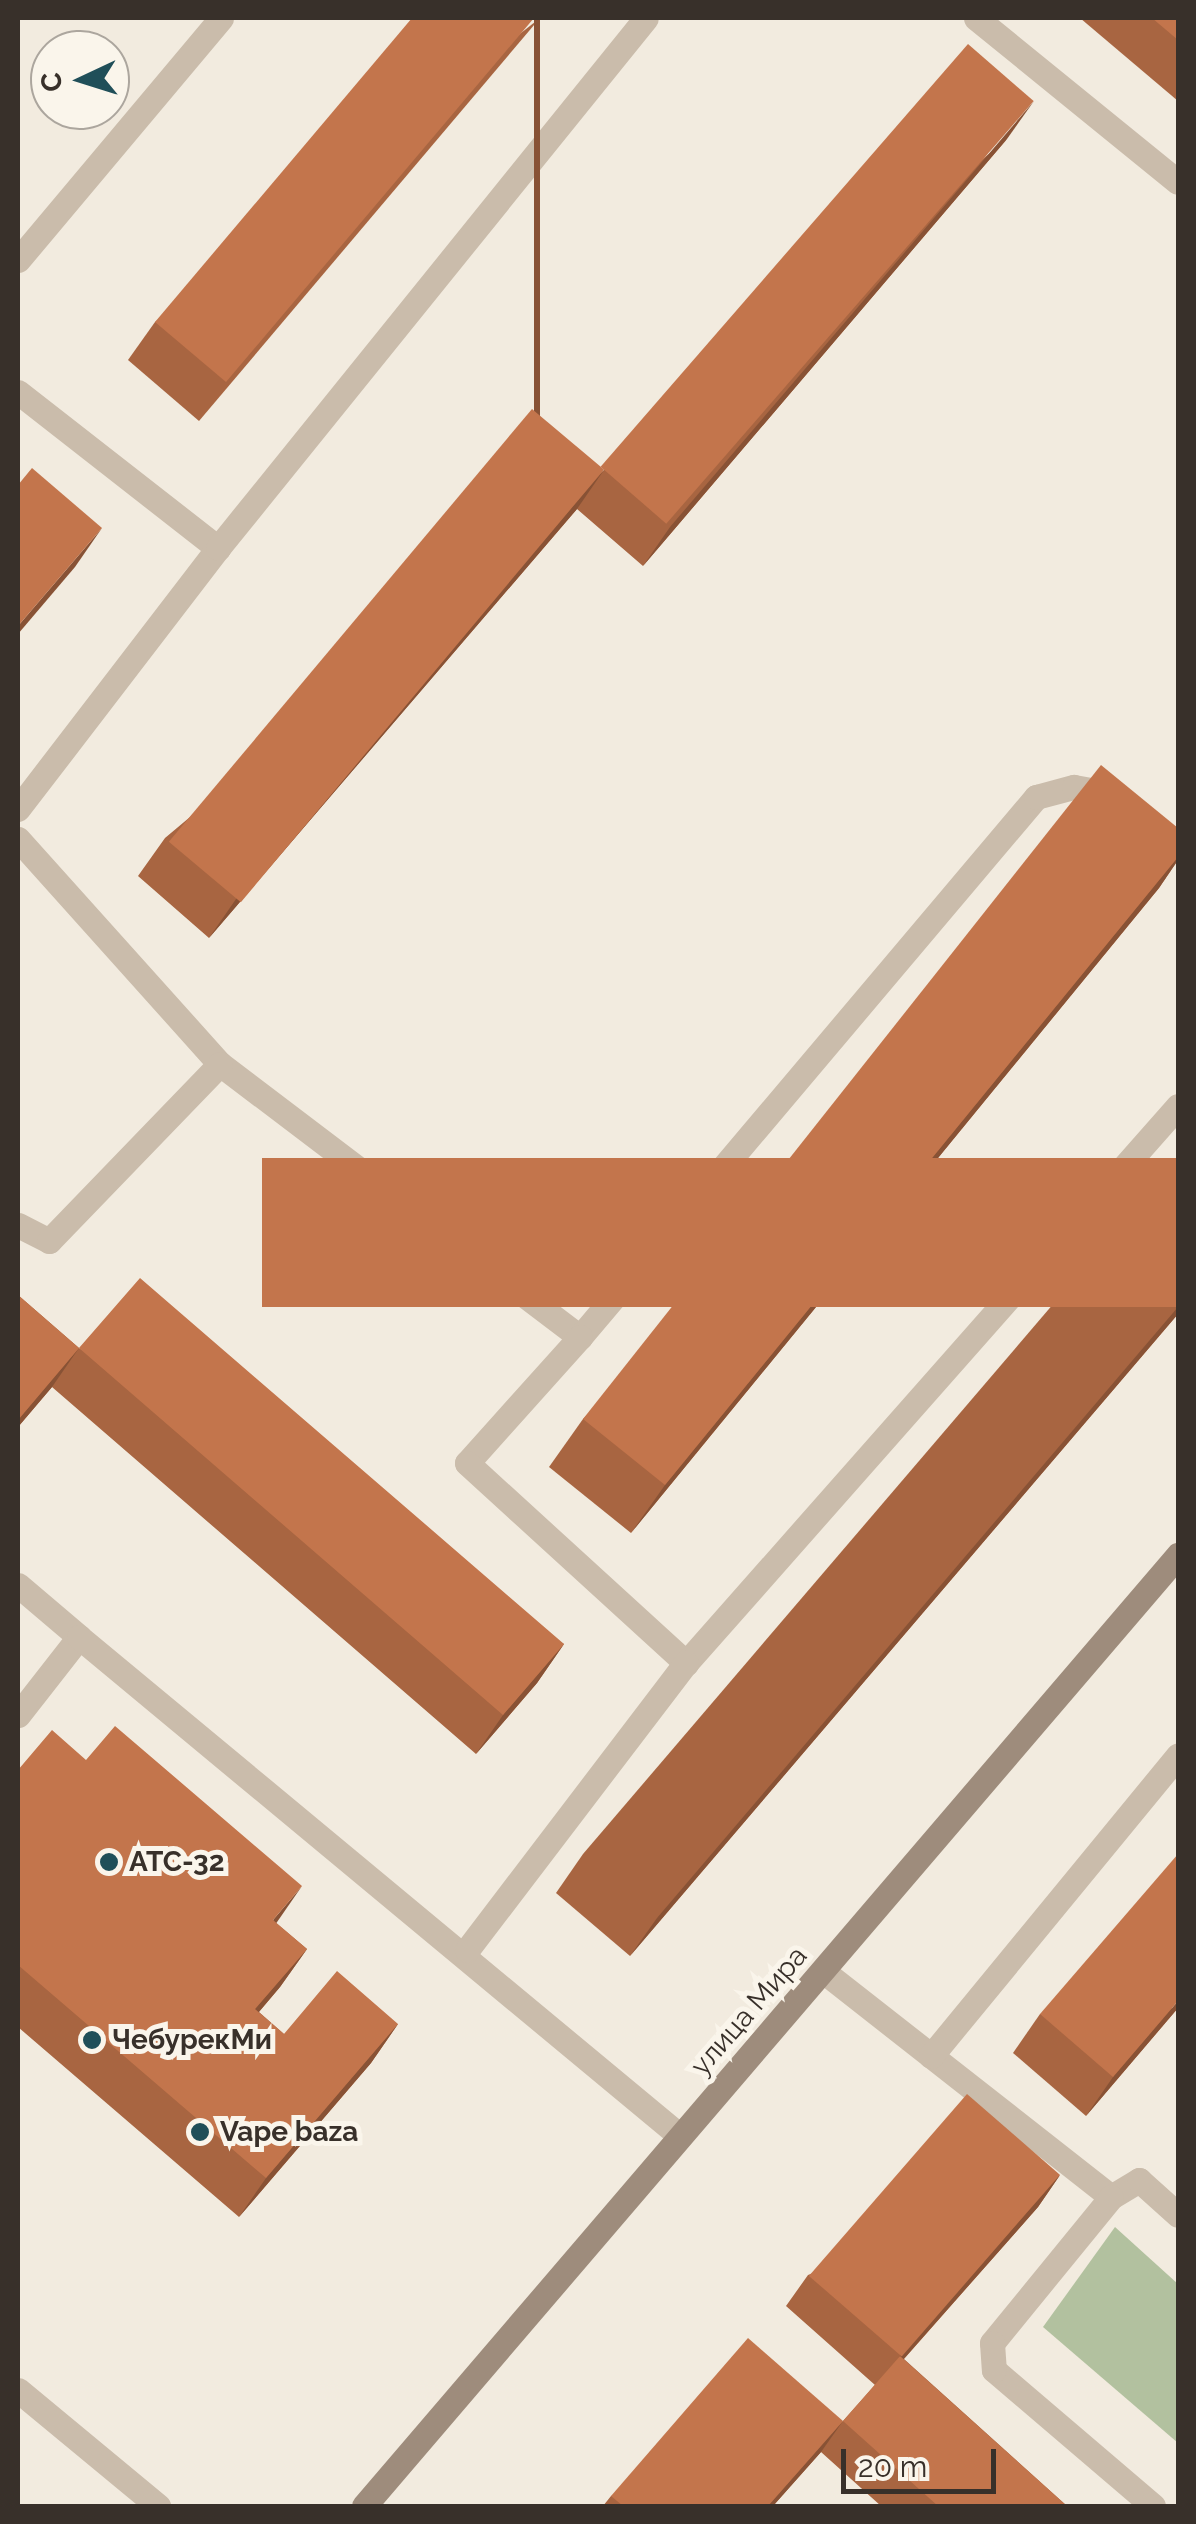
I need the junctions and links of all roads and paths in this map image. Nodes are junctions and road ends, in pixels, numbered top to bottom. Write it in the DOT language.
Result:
graph roads {
  1 [pos="221,18"];
  2 [pos="646,18"];
  3 [pos="976,18"];
  4 [pos="1178,182"];
  5 [pos="18,260"];
  6 [pos="18,392"];
  7 [pos="218,548"];
  8 [pos="1137,801"];
  9 [pos="18,808"];
  10 [pos="18,839"];
  11 [pos="220,1064"];
  12 [pos="1178,1106"];
  13 [pos="18,1225"];
  14 [pos="580,1337"];
  15 [pos="1178,1554"];
  16 [pos="18,1585"];
  17 [pos="79,1637"];
  18 [pos="686,1663"];
  19 [pos="18,1715"];
  20 [pos="1178,1755"];
  21 [pos="466,1950"];
  22 [pos="824,1971"];
  23 [pos="931,2056"];
  24 [pos="680,2136"];
  25 [pos="1111,2197"];
  26 [pos="1178,2215"];
  27 [pos="18,2390"];
  28 [pos="158,2506"];
  29 [pos="364,2506"];
  30 [pos="1153,2506"];
  1 -- 5 [label="street"];
  2 -- 7 [label="street"];
  3 -- 4 [label="street"];
  6 -- 7 [label="street"];
  7 -- 9 [label="street"];
  8 -- 14 [label="street"];
  10 -- 11 [label="street"];
  11 -- 13 [label="street"];
  11 -- 14 [label="street"];
  12 -- 18 [label="street"];
  14 -- 18 [label="street"];
  15 -- 22 [label="main road, улица Мира"];
  16 -- 17 [label="street"];
  17 -- 19 [label="street"];
  17 -- 21 [label="street"];
  18 -- 21 [label="street"];
  20 -- 23 [label="street"];
  21 -- 24 [label="street"];
  22 -- 23 [label="street"];
  22 -- 24 [label="main road, улица Мира"];
  23 -- 25 [label="street"];
  24 -- 29 [label="main road, улица Мира"];
  25 -- 26 [label="street"];
  25 -- 30 [label="street"];
  27 -- 28 [label="street"];
}
